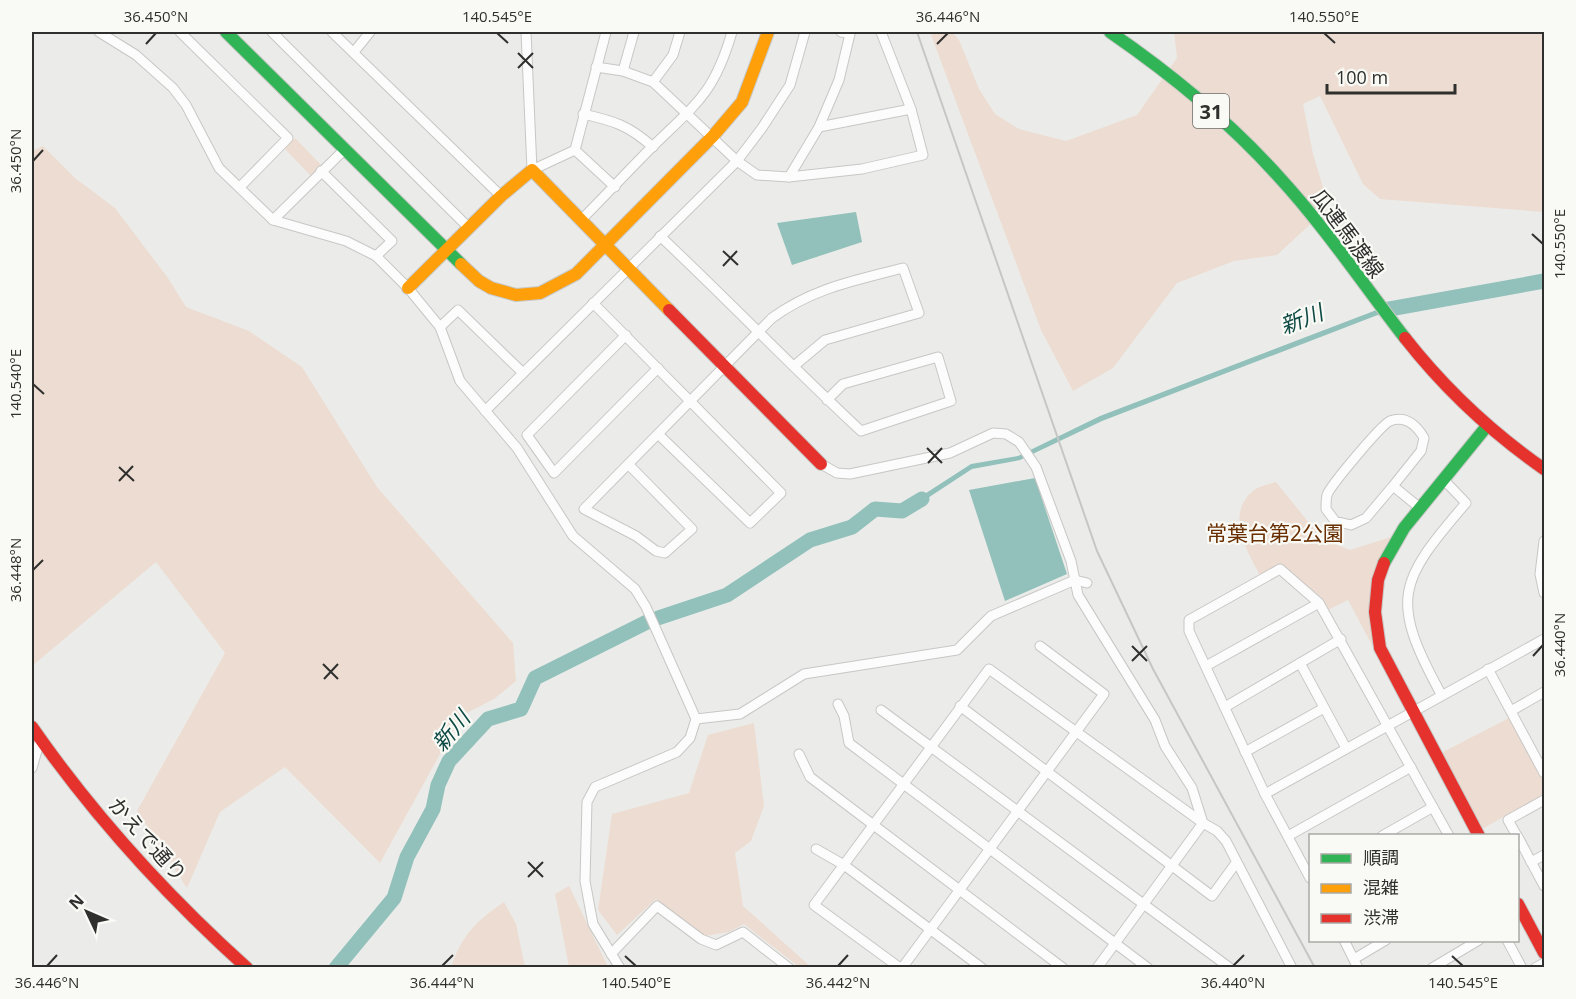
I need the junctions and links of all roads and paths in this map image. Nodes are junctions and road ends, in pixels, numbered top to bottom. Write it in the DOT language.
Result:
graph roads {
  1 [pos="99,32"];
  2 [pos="180,32"];
  3 [pos="228,32"];
  4 [pos="272,32"];
  5 [pos="332,32"];
  6 [pos="370,32"];
  7 [pos="526,32"];
  8 [pos="606,32"];
  9 [pos="634,32"];
  10 [pos="680,32"];
  11 [pos="732,32"];
  12 [pos="768,32"];
  13 [pos="805,32"];
  14 [pos="842,32"];
  15 [pos="881,32"];
  16 [pos="1110,32"];
  17 [pos="354,52"];
  18 [pos="597,67"];
  19 [pos="623,71"];
  20 [pos="653,82"];
  21 [pos="911,109"];
  22 [pos="582,114"];
  23 [pos="689,114"];
  24 [pos="819,127"];
  25 [pos="713,136"];
  26 [pos="652,147"];
  27 [pos="344,150"];
  28 [pos="575,150"];
  29 [pos="736,161"];
  30 [pos="532,170"];
  31 [pos="321,171"];
  32 [pos="789,177"];
  33 [pos="240,187"];
  34 [pos="615,187"];
  35 [pos="501,196"];
  36 [pos="273,220"];
  37 [pos="581,220"];
  38 [pos="469,228"];
  39 [pos="660,236"];
  40 [pos="607,245"];
  41 [pos="446,252"];
  42 [pos="376,256"];
  43 [pos="628,267"];
  44 [pos="408,288"];
  45 [pos="593,303"];
  46 [pos="440,327"];
  47 [pos="760,331"];
  48 [pos="626,335"];
  49 [pos="725,366"];
  50 [pos="794,366"];
  51 [pos="658,368"];
  52 [pos="523,373"];
  53 [pos="827,400"];
  54 [pos="691,401"];
  55 [pos="485,411"];
  56 [pos="1487,426"];
  57 [pos="658,434"];
  58 [pos="821,464"];
  59 [pos="628,465"];
  60 [pos="1545,469"];
  61 [pos="1443,479"];
  62 [pos="1393,486"];
  63 [pos="1420,508"];
  64 [pos="1545,541"];
  65 [pos="1075,580"];
  66 [pos="1087,583"];
  67 [pos="1545,593"];
  68 [pos="1320,603"];
  69 [pos="1341,639"];
  70 [pos="1545,639"];
  71 [pos="1040,646"];
  72 [pos="1300,663"];
  73 [pos="1206,666"];
  74 [pos="1488,669"];
  75 [pos="1545,692"];
  76 [pos="1441,694"];
  77 [pos="838,704"];
  78 [pos="960,706"];
  79 [pos="1225,707"];
  80 [pos="1324,708"];
  81 [pos="881,710"];
  82 [pos="1412,710"];
  83 [pos="1511,711"];
  84 [pos="696,719"];
  85 [pos="1387,724"];
  86 [pos="32,727"];
  87 [pos="1075,732"];
  88 [pos="40,740"];
  89 [pos="933,747"];
  90 [pos="1346,748"];
  91 [pos="1545,748"];
  92 [pos="1245,752"];
  93 [pos="799,754"];
  94 [pos="1534,754"];
  95 [pos="32,768"];
  96 [pos="1411,768"];
  97 [pos="1046,771"];
  98 [pos="1545,773"];
  99 [pos="903,785"];
  100 [pos="1265,794"];
  101 [pos="1545,800"];
  102 [pos="1433,807"];
  103 [pos="1017,810"];
  104 [pos="1203,823"];
  105 [pos="874,825"];
  106 [pos="1386,834"];
  107 [pos="1448,834"];
  108 [pos="1478,834"];
  109 [pos="1516,834"];
  110 [pos="1288,836"];
  111 [pos="1519,840"];
  112 [pos="816,849"];
  113 [pos="988,850"];
  114 [pos="1545,855"];
  115 [pos="1531,862"];
  116 [pos="1172,863"];
  117 [pos="1236,863"];
  118 [pos="844,866"];
  119 [pos="1309,875"];
  120 [pos="1545,886"];
  121 [pos="960,889"];
  122 [pos="1143,903"];
  123 [pos="1519,906"];
  124 [pos="930,929"];
  125 [pos="1345,942"];
  126 [pos="1383,942"];
  127 [pos="1476,942"];
  128 [pos="1508,942"];
  129 [pos="1115,943"];
  130 [pos="1545,953"];
  131 [pos="611,954"];
  132 [pos="1356,963"];
  133 [pos="1545,963"];
  134 [pos="246,968"];
  135 [pos="620,968"];
  136 [pos="789,968"];
  137 [pos="902,968"];
  138 [pos="982,968"];
  139 [pos="1063,968"];
  140 [pos="1096,968"];
  141 [pos="1148,968"];
  142 [pos="1230,968"];
  143 [pos="1292,968"];
  144 [pos="1432,968"];
  145 [pos="1522,968"];
  146 [pos="1535,968"];
  1 -- 33 [label="street"];
  2 -- 33 [label="street"];
  3 -- 27 [label="street"];
  4 -- 38 [label="street"];
  5 -- 17 [label="street"];
  6 -- 17 [label="street"];
  7 -- 30 [label="street"];
  8 -- 18 [label="street"];
  9 -- 19 [label="street"];
  10 -- 20 [label="street"];
  11 -- 23 [label="street"];
  12 -- 25 [label="street"];
  13 -- 29 [label="street"];
  14 -- 24 [label="street"];
  15 -- 21 [label="street"];
  16 -- 56 [label="street, 瓜連馬渡線 / 31"];
  17 -- 35 [label="street"];
  18 -- 19 [label="street"];
  18 -- 22 [label="street"];
  19 -- 20 [label="street"];
  20 -- 23 [label="street"];
  21 -- 24 [label="street"];
  21 -- 32 [label="street"];
  22 -- 26 [label="street"];
  22 -- 28 [label="street"];
  23 -- 25 [label="street"];
  23 -- 26 [label="street"];
  24 -- 32 [label="street"];
  25 -- 29 [label="street"];
  25 -- 40 [label="street"];
  26 -- 34 [label="street"];
  27 -- 31 [label="street"];
  27 -- 41 [label="street"];
  28 -- 30 [label="street"];
  28 -- 34 [label="street"];
  29 -- 32 [label="street"];
  29 -- 39 [label="street"];
  30 -- 35 [label="street"];
  30 -- 37 [label="street"];
  31 -- 36 [label="street"];
  31 -- 42 [label="street"];
  33 -- 36 [label="street"];
  34 -- 37 [label="street"];
  35 -- 38 [label="street"];
  36 -- 42 [label="street"];
  37 -- 40 [label="street"];
  38 -- 41 [label="street"];
  39 -- 43 [label="street"];
  39 -- 47 [label="street"];
  40 -- 41 [label="street"];
  40 -- 43 [label="street"];
  41 -- 44 [label="street"];
  42 -- 44 [label="street"];
  43 -- 45 [label="street"];
  43 -- 49 [label="street"];
  44 -- 46 [label="street"];
  45 -- 48 [label="street"];
  45 -- 52 [label="street"];
  46 -- 52 [label="street"];
  46 -- 55 [label="street"];
  47 -- 49 [label="street"];
  47 -- 50 [label="street"];
  47 -- 50 [label="street"];
  48 -- 51 [label="street"];
  48 -- 51 [label="street"];
  49 -- 54 [label="street"];
  49 -- 58 [label="street"];
  50 -- 53 [label="street"];
  51 -- 54 [label="street"];
  52 -- 55 [label="street"];
  53 -- 53 [label="street"];
  54 -- 57 [label="street"];
  54 -- 57 [label="street"];
  55 -- 84 [label="street"];
  56 -- 60 [label="street, 瓜連馬渡線 / 31"];
  56 -- 61 [label="street"];
  57 -- 59 [label="street"];
  58 -- 65 [label="street"];
  59 -- 59 [label="street"];
  61 -- 63 [label="street"];
  61 -- 76 [label="street"];
  62 -- 62 [label="street"];
  62 -- 63 [label="street"];
  63 -- 82 [label="street"];
  64 -- 67 [label="street"];
  65 -- 66 [label="street"];
  65 -- 84 [label="street"];
  65 -- 104 [label="street"];
  68 -- 69 [label="street"];
  68 -- 73 [label="street"];
  68 -- 73 [label="street"];
  69 -- 72 [label="street"];
  69 -- 85 [label="street"];
  70 -- 74 [label="street"];
  71 -- 87 [label="street"];
  72 -- 79 [label="street"];
  72 -- 80 [label="street"];
  73 -- 79 [label="street"];
  74 -- 76 [label="street"];
  74 -- 83 [label="street"];
  75 -- 83 [label="street"];
  76 -- 82 [label="street"];
  77 -- 99 [label="street"];
  78 -- 87 [label="street"];
  78 -- 89 [label="street"];
  78 -- 97 [label="street"];
  79 -- 92 [label="street"];
  80 -- 90 [label="street"];
  80 -- 92 [label="street"];
  81 -- 89 [label="street"];
  82 -- 85 [label="street"];
  82 -- 108 [label="street"];
  83 -- 94 [label="street"];
  84 -- 131 [label="street"];
  85 -- 90 [label="street"];
  85 -- 96 [label="street"];
  86 -- 88 [label="street, かえで通り"];
  87 -- 97 [label="street"];
  87 -- 104 [label="street"];
  88 -- 95 [label="street"];
  88 -- 134 [label="street, かえで通り"];
  89 -- 99 [label="street"];
  89 -- 103 [label="street"];
  90 -- 100 [label="street"];
  91 -- 94 [label="street"];
  92 -- 100 [label="street"];
  93 -- 105 [label="street"];
  94 -- 98 [label="street"];
  96 -- 102 [label="street"];
  96 -- 110 [label="street"];
  97 -- 103 [label="street"];
  97 -- 116 [label="street"];
  99 -- 105 [label="street"];
  99 -- 113 [label="street"];
  100 -- 110 [label="street"];
  101 -- 109 [label="street"];
  102 -- 106 [label="street"];
  102 -- 107 [label="street"];
  103 -- 113 [label="street"];
  103 -- 122 [label="street"];
  104 -- 116 [label="street"];
  104 -- 117 [label="street"];
  105 -- 118 [label="street"];
  105 -- 121 [label="street"];
  110 -- 119 [label="street"];
  111 -- 115 [label="street"];
  112 -- 118 [label="street"];
  113 -- 121 [label="street"];
  113 -- 129 [label="street"];
  114 -- 115 [label="street"];
  115 -- 120 [label="street"];
  116 -- 117 [label="street"];
  116 -- 122 [label="street"];
  117 -- 143 [label="street"];
  118 -- 124 [label="street"];
  118 -- 137 [label="street"];
  121 -- 124 [label="street"];
  121 -- 139 [label="street"];
  122 -- 129 [label="street"];
  122 -- 142 [label="street"];
  123 -- 130 [label="street"];
  124 -- 137 [label="street"];
  124 -- 138 [label="street"];
  125 -- 132 [label="street"];
  126 -- 132 [label="street"];
  127 -- 144 [label="street"];
  128 -- 145 [label="street"];
  129 -- 140 [label="street"];
  129 -- 141 [label="street"];
  131 -- 135 [label="street"];
  131 -- 136 [label="street"];
  133 -- 146 [label="street"];
}
